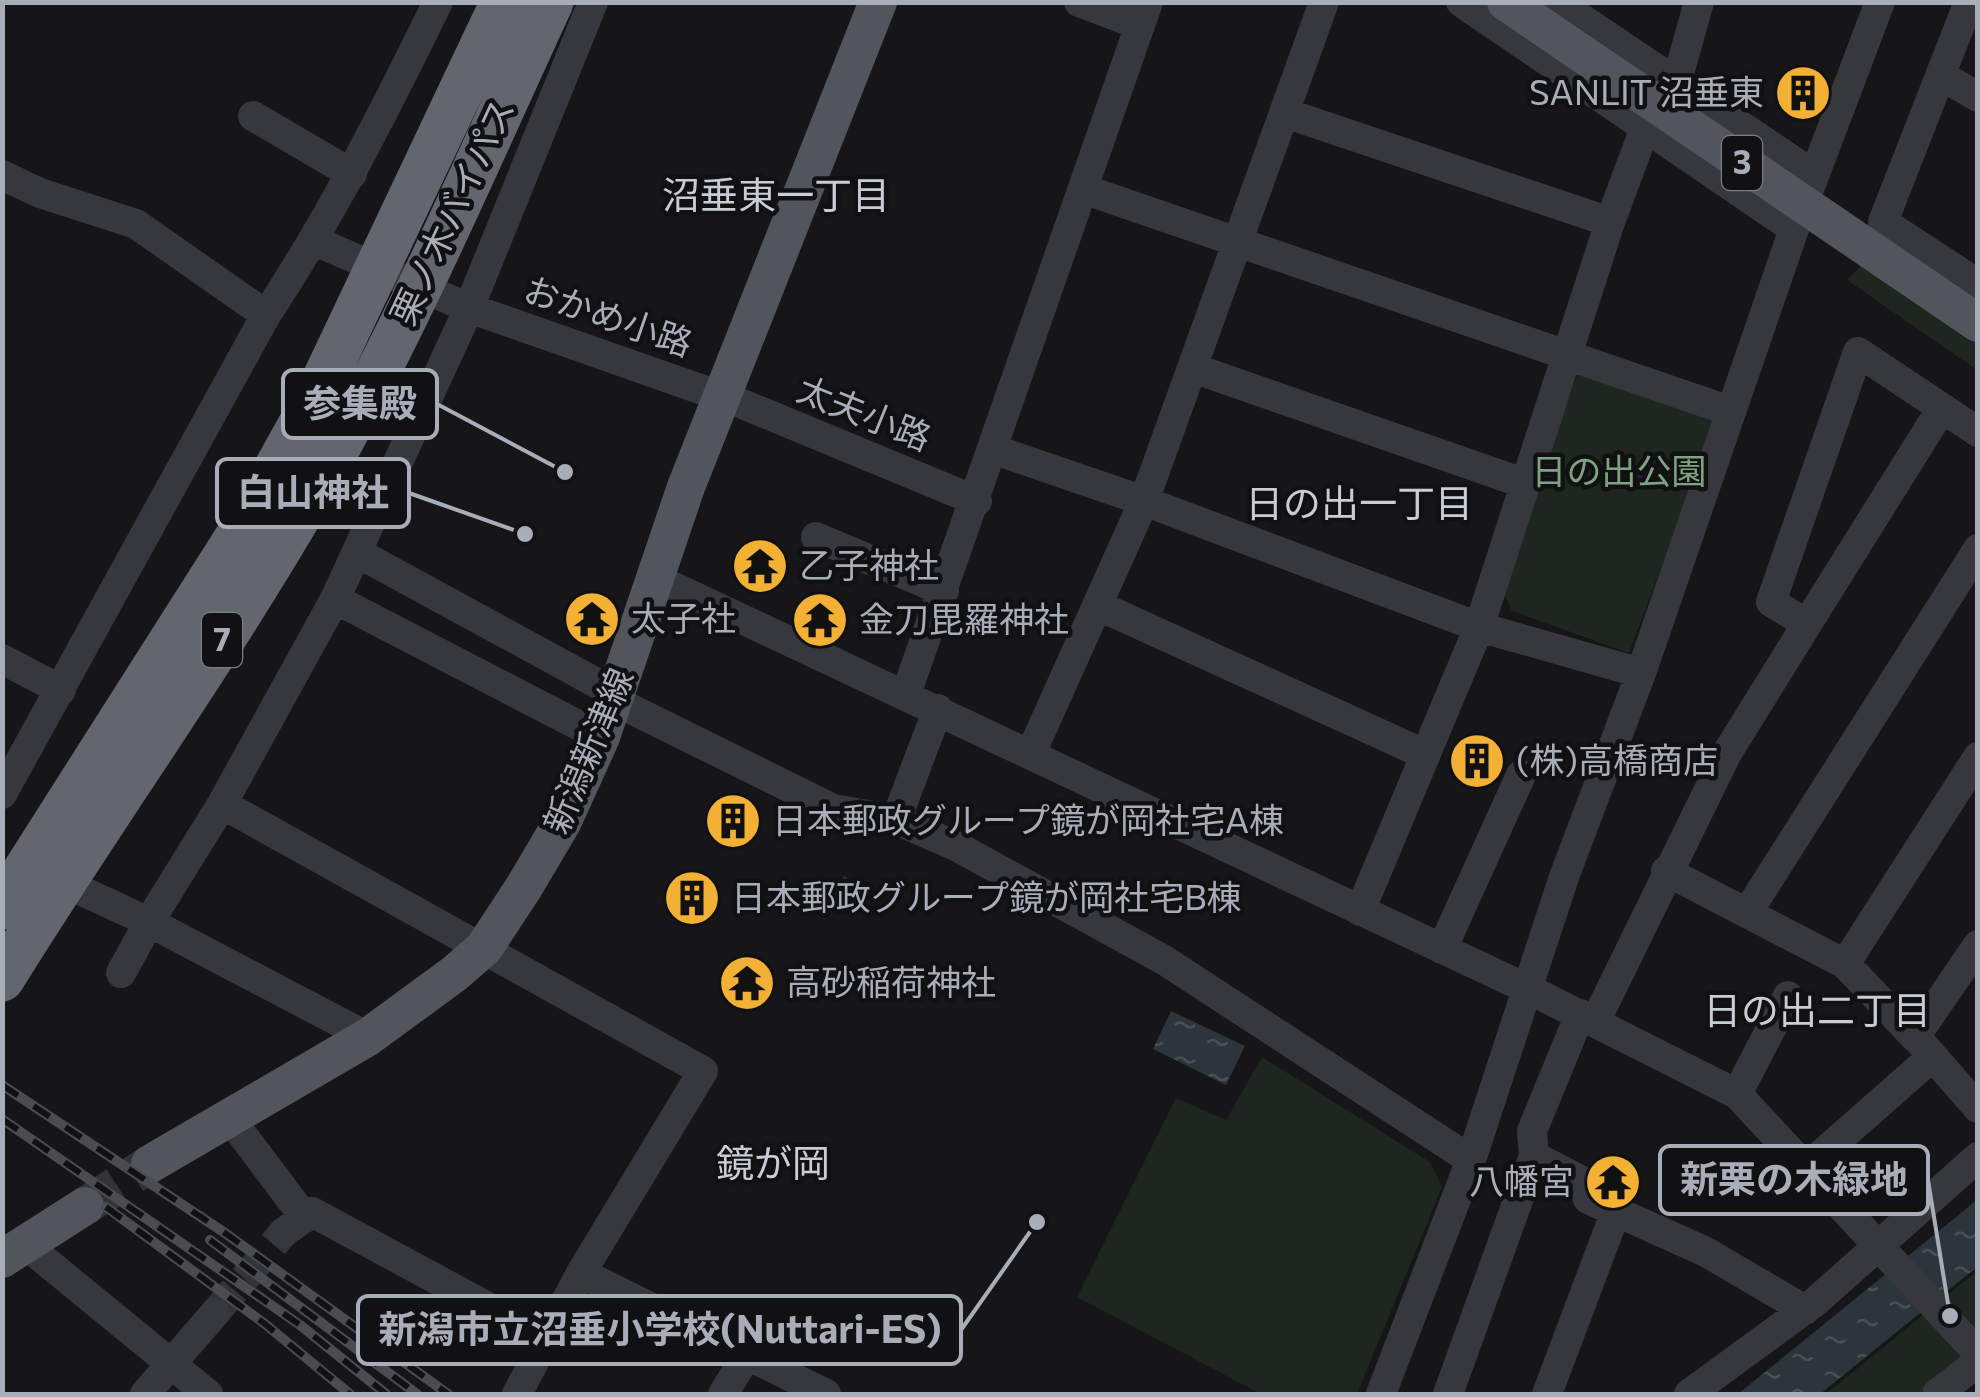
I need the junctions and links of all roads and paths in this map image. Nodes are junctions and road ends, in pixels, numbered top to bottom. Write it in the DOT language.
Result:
graph roads {
  1 [pos="438,2"];
  2 [pos="503,2"];
  3 [pos="551,2"];
  4 [pos="594,2"];
  5 [pos="878,2"];
  6 [pos="1078,2"];
  7 [pos="1324,2"];
  8 [pos="1461,2"];
  9 [pos="1506,2"];
  10 [pos="1556,2"];
  11 [pos="1699,2"];
  12 [pos="1880,2"];
  13 [pos="1969,2"];
  14 [pos="1144,14"];
  15 [pos="1942,76"];
  16 [pos="1676,84"];
  17 [pos="1978,97"];
  18 [pos="1285,112"];
  19 [pos="253,116"];
  20 [pos="1645,128"];
  21 [pos="352,174"];
  22 [pos="2,175"];
  23 [pos="1814,175"];
  24 [pos="1083,189"];
  25 [pos="1610,222"];
  26 [pos="1794,228"];
  27 [pos="315,241"];
  28 [pos="1237,245"];
  29 [pos="378,270"];
  30 [pos="1978,284"];
  31 [pos="419,288"];
  32 [pos="470,308"];
  33 [pos="266,315"];
  34 [pos="1978,324"];
  35 [pos="1567,356"];
  36 [pos="1193,368"];
  37 [pos="721,396"];
  38 [pos="1942,408"];
  39 [pos="1730,411"];
  40 [pos="1978,432"];
  41 [pos="995,450"];
  42 [pos="1526,484"];
  43 [pos="978,501"];
  44 [pos="1144,501"];
  45 [pos="816,537"];
  46 [pos="1978,550"];
  47 [pos="358,553"];
  48 [pos="657,579"];
  49 [pos="944,591"];
  50 [pos="335,599"];
  51 [pos="1097,605"];
  52 [pos="1807,624"];
  53 [pos="1478,628"];
  54 [pos="2,659"];
  55 [pos="1641,673"];
  56 [pos="61,690"];
  57 [pos="607,693"];
  58 [pos="906,694"];
  59 [pos="938,709"];
  60 [pos="600,737"];
  61 [pos="1030,754"];
  62 [pos="1424,754"];
  63 [pos="1978,757"];
  64 [pos="1521,775"];
  65 [pos="2,794"];
  66 [pos="222,804"];
  67 [pos="896,820"];
  68 [pos="1666,871"];
  69 [pos="65,882"];
  70 [pos="2,907"];
  71 [pos="1360,911"];
  72 [pos="1746,913"];
  73 [pos="148,922"];
  74 [pos="1978,945"];
  75 [pos="484,948"];
  76 [pos="1442,950"];
  77 [pos="1845,964"];
  78 [pos="121,974"];
  79 [pos="2,979"];
  80 [pos="1530,990"];
  81 [pos="1788,996"];
  82 [pos="1588,1018"];
  83 [pos="368,1037"];
  84 [pos="1924,1047"];
  85 [pos="1738,1094"];
  86 [pos="1978,1108"];
  87 [pos="229,1117"];
  88 [pos="1534,1156"];
  89 [pos="1978,1156"];
  90 [pos="1471,1160"];
  91 [pos="150,1164"];
  92 [pos="1808,1167"];
  93 [pos="85,1206"];
  94 [pos="1616,1212"];
  95 [pos="1876,1244"];
  96 [pos="14,1252"];
  97 [pos="581,1273"];
  98 [pos="1805,1310"];
  99 [pos="216,1313"];
  100 [pos="547,1339"];
  101 [pos="1978,1352"];
  102 [pos="747,1355"];
  103 [pos="174,1362"];
  104 [pos="1978,1362"];
  105 [pos="145,1394"];
  106 [pos="208,1394"];
  107 [pos="517,1394"];
  108 [pos="723,1394"];
  109 [pos="826,1394"];
  110 [pos="1380,1394"];
  111 [pos="1448,1394"];
  112 [pos="1547,1394"];
  113 [pos="1688,1394"];
  114 [pos="1937,1394"];
  1 -- 21 [label="street"];
  2 -- 29 [label="highway, 栗ノ木バイパス / 7"];
  3 -- 31 [label="highway, 栗ノ木バイパス / 7"];
  4 -- 32 [label="street"];
  5 -- 37 [label="main road, 新潟新津線"];
  6 -- 14 [label="street"];
  7 -- 18 [label="street"];
  8 -- 20 [label="street"];
  9 -- 34 [label="main road, 3, bridge"];
  10 -- 16 [label="street"];
  11 -- 16 [label="street"];
  12 -- 23 [label="street"];
  13 -- 15 [label="street"];
  14 -- 24 [label="street"];
  15 -- 17 [label="street"];
  15 -- 30 [label="street"];
  16 -- 20 [label="street"];
  16 -- 23 [label="street"];
  18 -- 25 [label="street"];
  18 -- 28 [label="street"];
  19 -- 21 [label="street"];
  20 -- 25 [label="street"];
  20 -- 26 [label="street"];
  21 -- 27 [label="street"];
  22 -- 33 [label="street"];
  23 -- 26 [label="street"];
  24 -- 28 [label="street"];
  24 -- 41 [label="street"];
  25 -- 35 [label="street"];
  26 -- 39 [label="street"];
  27 -- 29 [label="street, おかめ小路"];
  27 -- 33 [label="street"];
  28 -- 35 [label="street"];
  28 -- 36 [label="street"];
  29 -- 31 [label="street, おかめ小路"];
  29 -- 70 [label="highway, 栗ノ木バイパス / 7"];
  31 -- 32 [label="street, おかめ小路"];
  31 -- 69 [label="highway, 栗ノ木バイパス / 7"];
  32 -- 37 [label="street, おかめ小路"];
  32 -- 47 [label="street"];
  33 -- 56 [label="street"];
  35 -- 39 [label="street"];
  35 -- 42 [label="street"];
  36 -- 42 [label="street"];
  36 -- 44 [label="street"];
  37 -- 43 [label="street, 太夫小路"];
  37 -- 48 [label="main road, 新潟新津線"];
  38 -- 40 [label="street"];
  38 -- 52 [label="street"];
  38 -- 52 [label="street"];
  39 -- 55 [label="street"];
  41 -- 43 [label="street"];
  41 -- 44 [label="street"];
  42 -- 53 [label="street"];
  43 -- 49 [label="street"];
  44 -- 51 [label="street"];
  44 -- 53 [label="street"];
  45 -- 49 [label="street"];
  46 -- 72 [label="street"];
  47 -- 50 [label="street"];
  47 -- 57 [label="street"];
  48 -- 57 [label="main road, 新潟新津線"];
  48 -- 58 [label="street"];
  49 -- 58 [label="street"];
  50 -- 60 [label="street"];
  50 -- 66 [label="street"];
  51 -- 61 [label="street"];
  51 -- 62 [label="street"];
  52 -- 68 [label="street"];
  53 -- 55 [label="street"];
  53 -- 62 [label="street"];
  54 -- 56 [label="street"];
  55 -- 80 [label="street"];
  56 -- 65 [label="street"];
  57 -- 60 [label="main road, 新潟新津線"];
  57 -- 67 [label="street"];
  58 -- 59 [label="street"];
  59 -- 61 [label="street"];
  59 -- 67 [label="street"];
  60 -- 75 [label="main road, 新潟新津線"];
  61 -- 71 [label="street"];
  62 -- 71 [label="street"];
  63 -- 77 [label="street"];
  64 -- 76 [label="street"];
  66 -- 73 [label="street"];
  66 -- 75 [label="street"];
  67 -- 90 [label="street"];
  68 -- 72 [label="street"];
  68 -- 82 [label="street"];
  69 -- 73 [label="street"];
  69 -- 79 [label="highway, 栗ノ木バイパス / 7"];
  71 -- 76 [label="street"];
  72 -- 77 [label="street"];
  73 -- 78 [label="street"];
  73 -- 83 [label="street"];
  74 -- 84 [label="street"];
  75 -- 83 [label="main road, 新潟新津線"];
  75 -- 97 [label="street"];
  76 -- 80 [label="street"];
  77 -- 84 [label="street"];
  80 -- 82 [label="street"];
  80 -- 90 [label="street"];
  81 -- 85 [label="street"];
  82 -- 85 [label="street"];
  82 -- 88 [label="street"];
  83 -- 87 [label="main road, 新潟新津線"];
  84 -- 86 [label="street"];
  84 -- 92 [label="street"];
  85 -- 92 [label="street"];
  87 -- 91 [label="main road, 新潟新津線"];
  87 -- 100 [label="street"];
  88 -- 94 [label="street"];
  88 -- 111 [label="street"];
  89 -- 95 [label="street"];
  90 -- 110 [label="street"];
  92 -- 95 [label="street"];
  93 -- 96 [label="main road"];
  94 -- 98 [label="street"];
  94 -- 112 [label="street"];
  95 -- 98 [label="street"];
  95 -- 101 [label="street"];
  96 -- 103 [label="street"];
  97 -- 100 [label="street"];
  97 -- 102 [label="street"];
  98 -- 113 [label="street"];
  99 -- 103 [label="street"];
  100 -- 107 [label="street"];
  102 -- 108 [label="street"];
  102 -- 109 [label="street"];
  103 -- 105 [label="street"];
  103 -- 106 [label="street"];
  104 -- 114 [label="street"];
}
